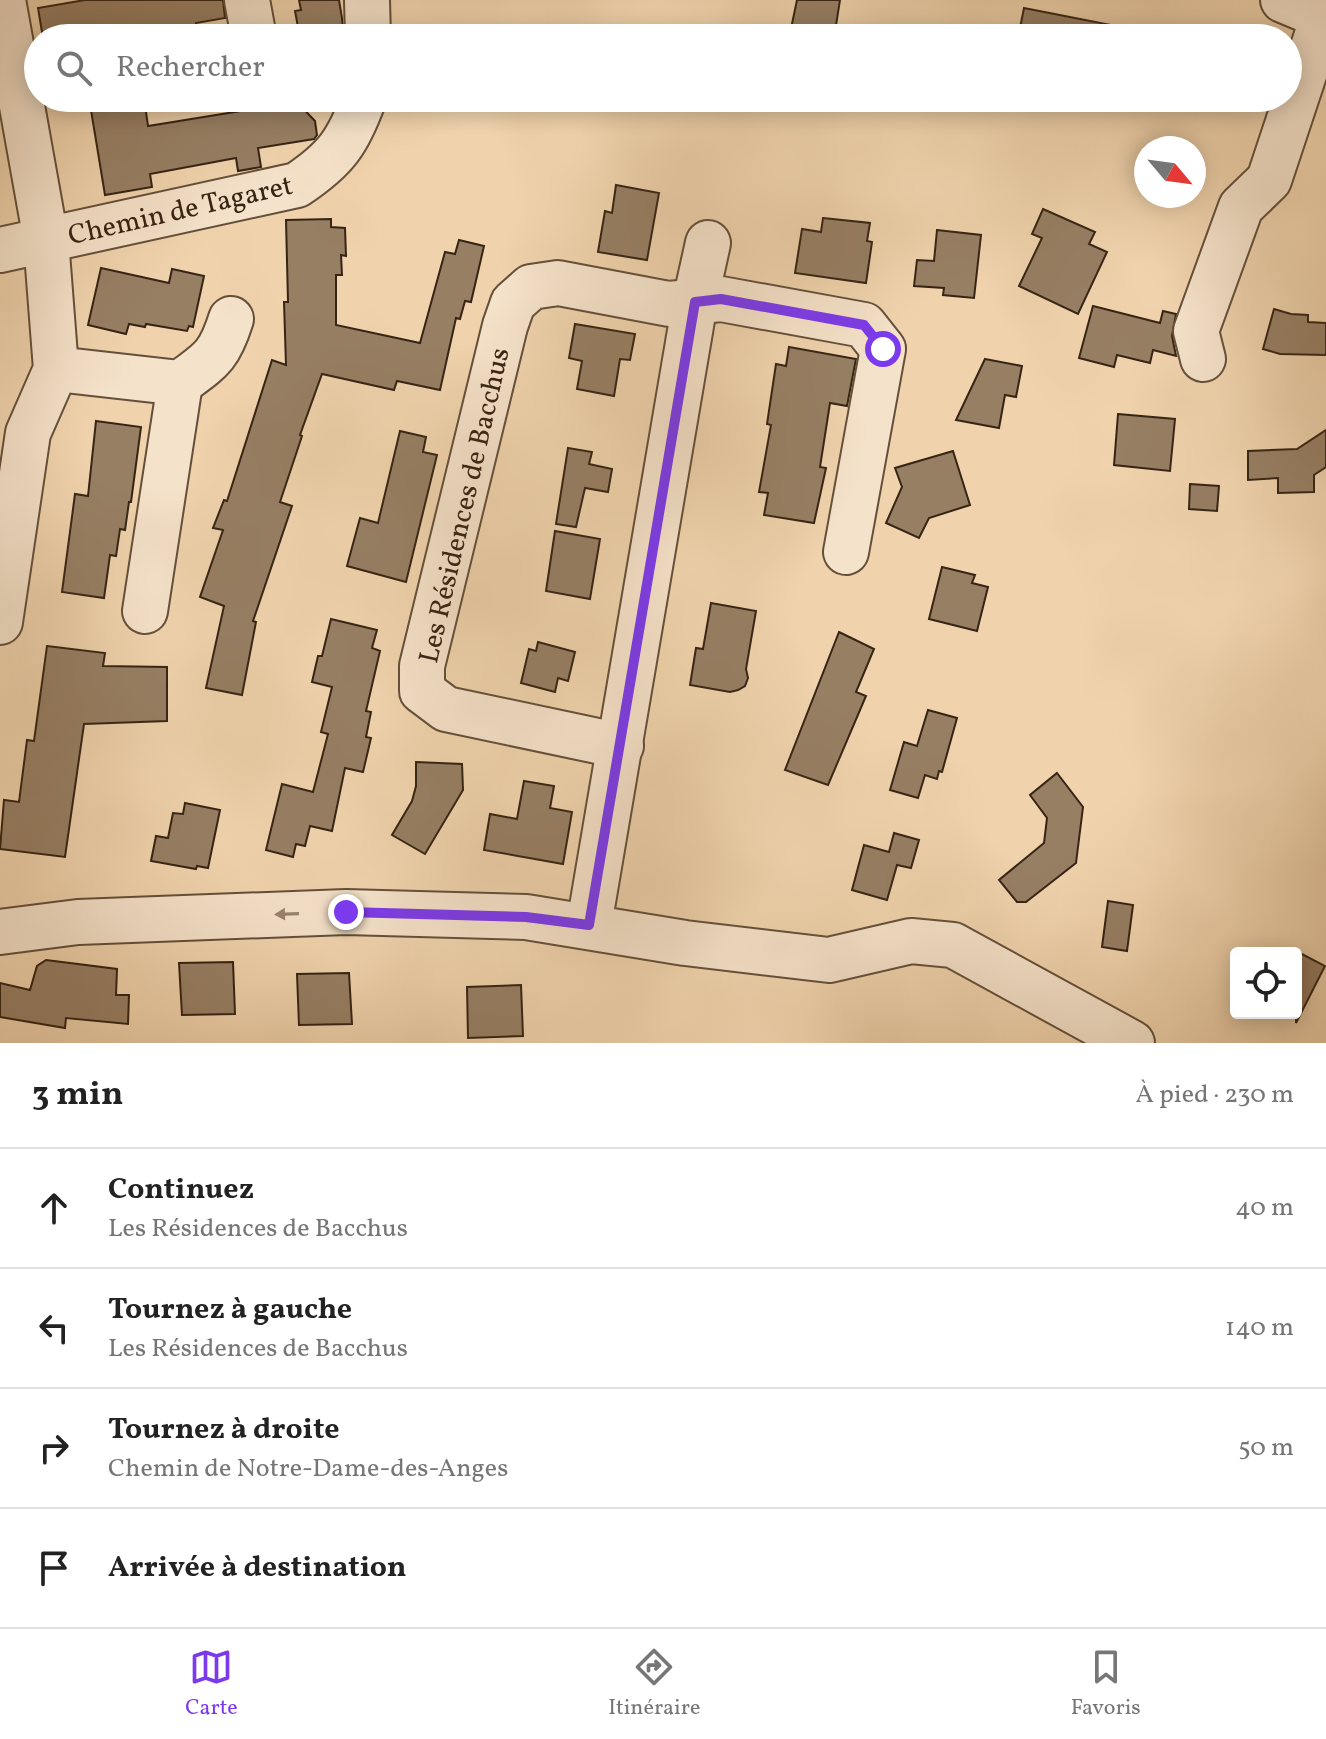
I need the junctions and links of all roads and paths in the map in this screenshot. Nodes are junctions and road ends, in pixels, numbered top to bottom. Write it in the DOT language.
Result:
graph roads {
  1 [pos="3,0"];
  2 [pos="247,0"];
  3 [pos="367,0"];
  4 [pos="1283,0"];
  5 [pos="1324,18"];
  6 [pos="251,24"];
  7 [pos="368,24"];
  8 [pos="1302,83"];
  9 [pos="359,112"];
  10 [pos="1292,112"];
  11 [pos="46,240"];
  12 [pos="708,243"];
  13 [pos="0,250"];
  14 [pos="695,302"];
  15 [pos="231,319"];
  16 [pos="1203,359"];
  17 [pos="56,369"];
  18 [pos="180,383"];
  19 [pos="846,552"];
  20 [pos="145,611"];
  21 [pos="0,622"];
  22 [pos="621,746"];
  23 [pos="589,925"];
  24 [pos="0,932"];
  25 [pos="1132,1043"];
  1 -- 11 [label="street"];
  2 -- 6 [label="street"];
  3 -- 7 [label="street"];
  4 -- 5 [label="street"];
  5 -- 8 [label="street"];
  9 -- 11 [label="street, Chemin de Tagaret"];
  10 -- 16 [label="street"];
  11 -- 13 [label="street, Chemin de Tagaret"];
  11 -- 17 [label="street"];
  12 -- 14 [label="street"];
  14 -- 19 [label="street, Les Résidences de Bacchus"];
  14 -- 22 [label="street"];
  14 -- 22 [label="street, Les Résidences de Bacchus"];
  15 -- 18 [label="street"];
  17 -- 18 [label="street"];
  17 -- 21 [label="street"];
  18 -- 20 [label="street"];
  22 -- 23 [label="street"];
  23 -- 24 [label="street, one-way"];
  23 -- 25 [label="street"];
}
